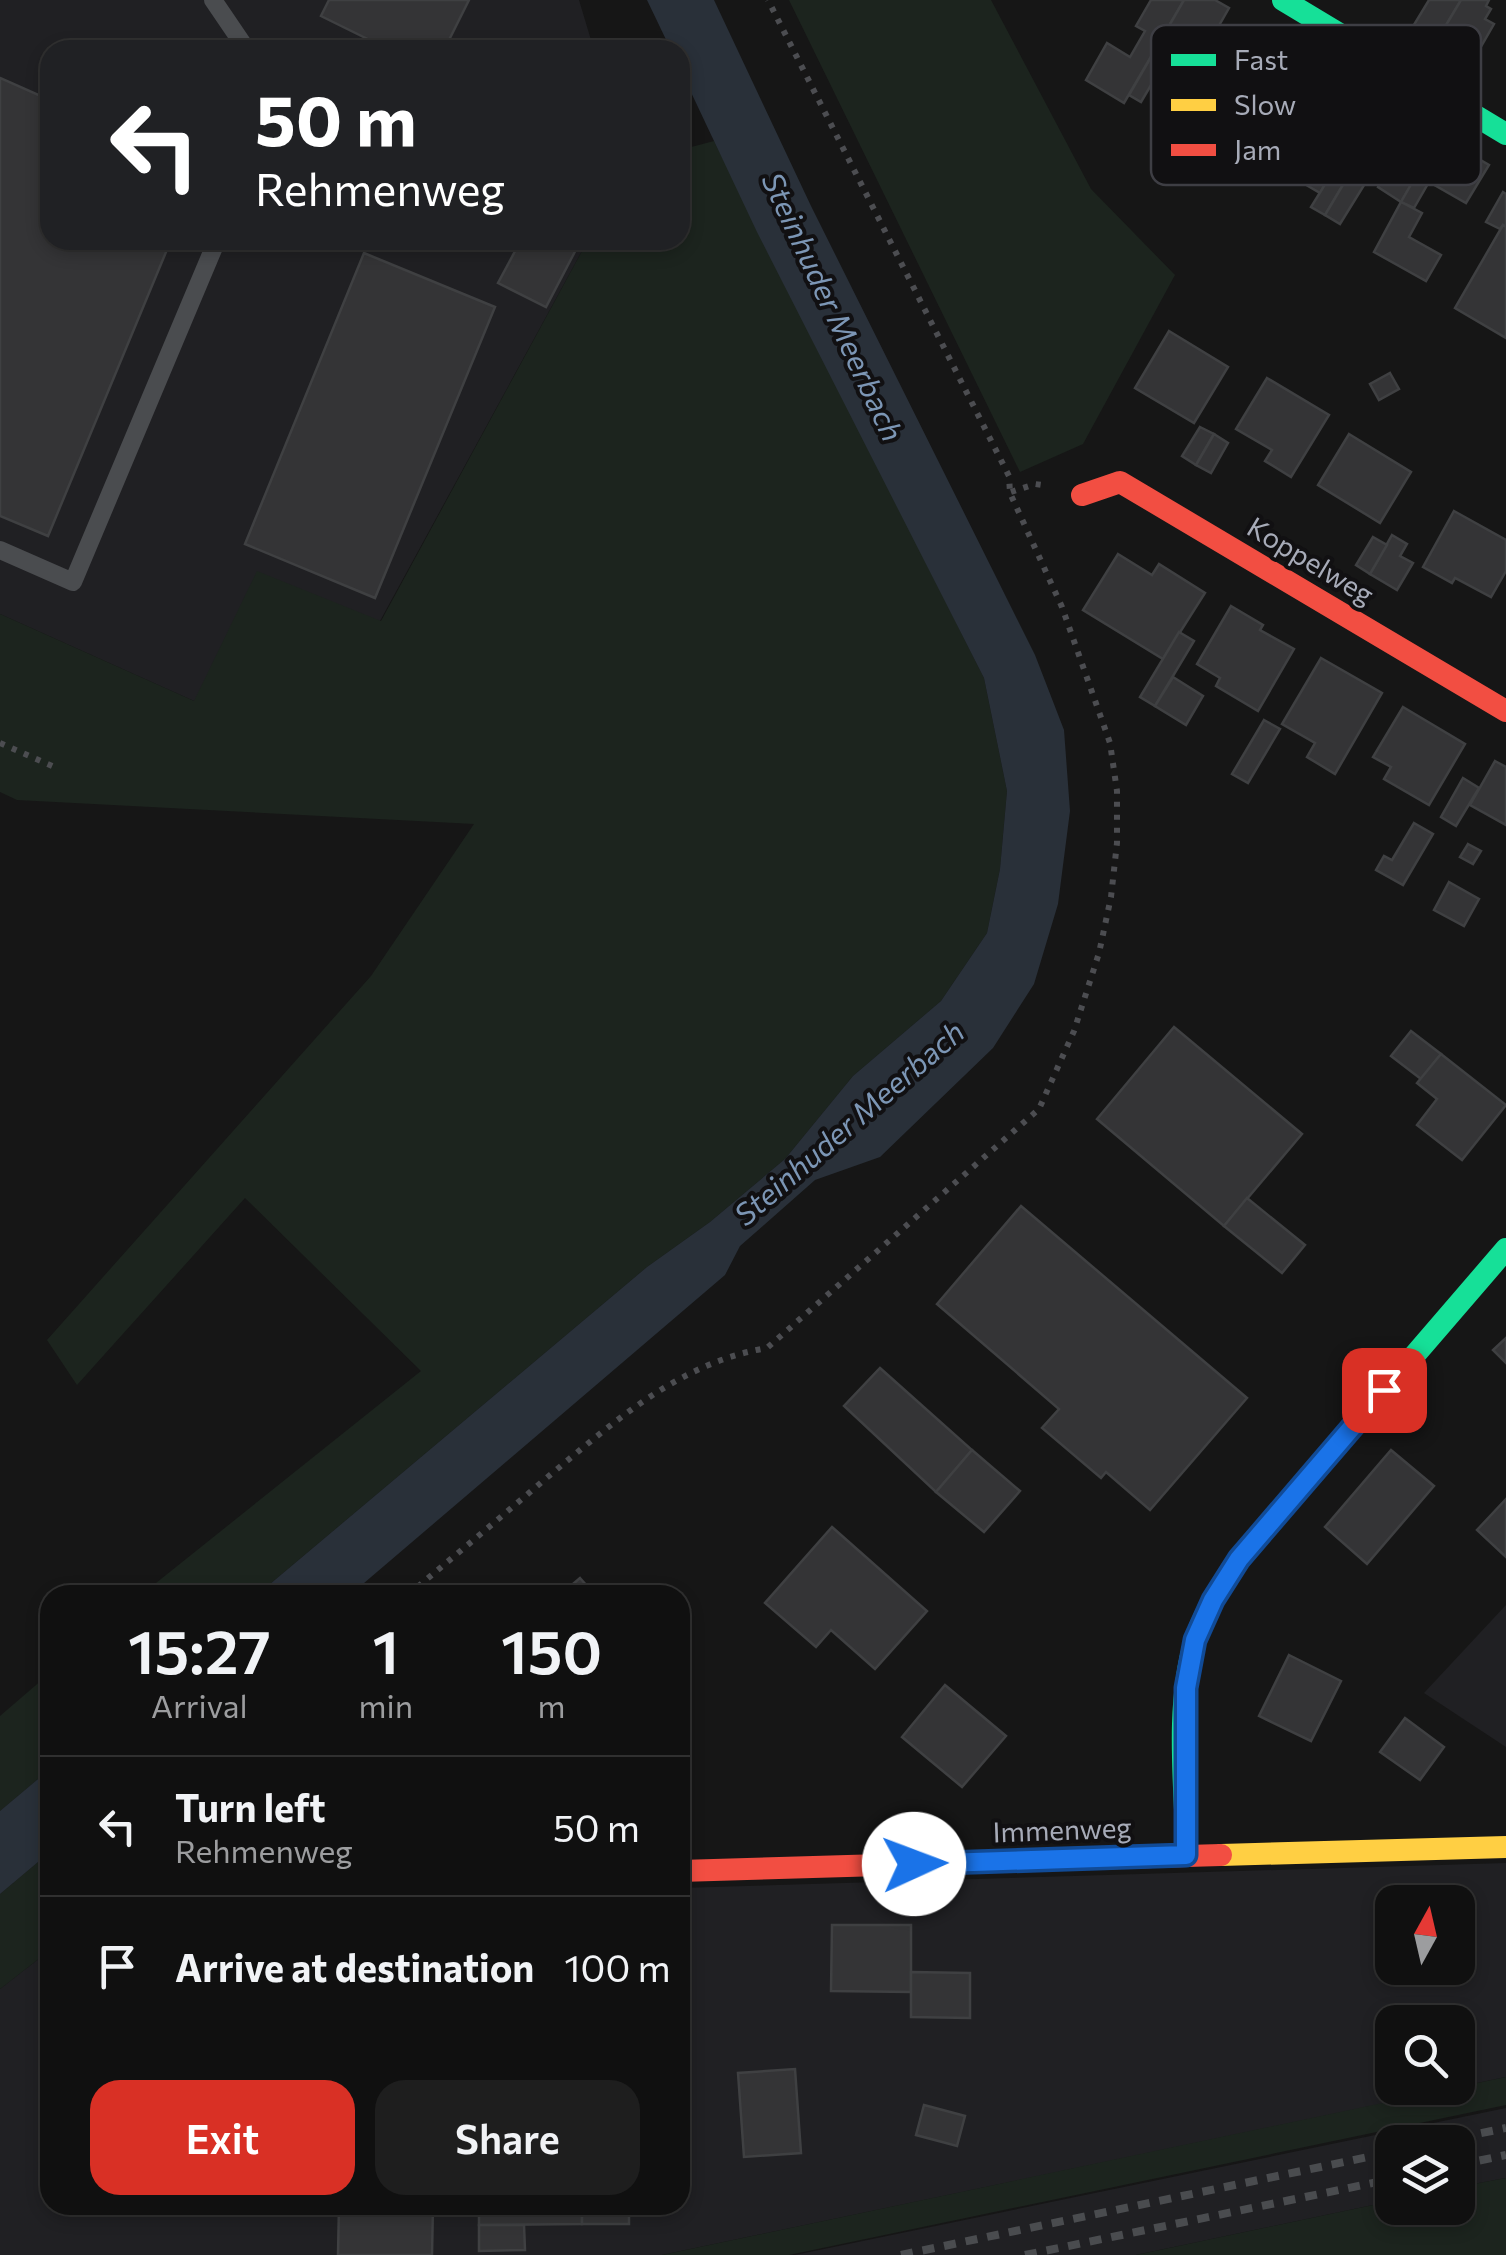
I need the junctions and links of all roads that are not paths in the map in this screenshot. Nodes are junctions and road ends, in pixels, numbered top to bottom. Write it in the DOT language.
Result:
graph roads {
  1 [pos="213,0"];
  2 [pos="1284,0"];
  3 [pos="1325,25"];
  4 [pos="240,40"];
  5 [pos="1481,119"];
  6 [pos="1506,134"];
  7 [pos="213,250"];
  8 [pos="1082,495"];
  9 [pos="0,550"];
  10 [pos="1506,711"];
  11 [pos="1506,1249"];
  12 [pos="1506,1847"];
  13 [pos="1186,1855"];
  14 [pos="690,1871"];
  1 -- 4 [label="lane"];
  2 -- 3 [label="street"];
  5 -- 6 [label="street"];
  7 -- 9 [label="lane"];
  8 -- 10 [label="street, Koppelweg"];
  11 -- 13 [label="street"];
  12 -- 13 [label="street, Immenweg"];
  13 -- 14 [label="street, Immenweg"];
}
